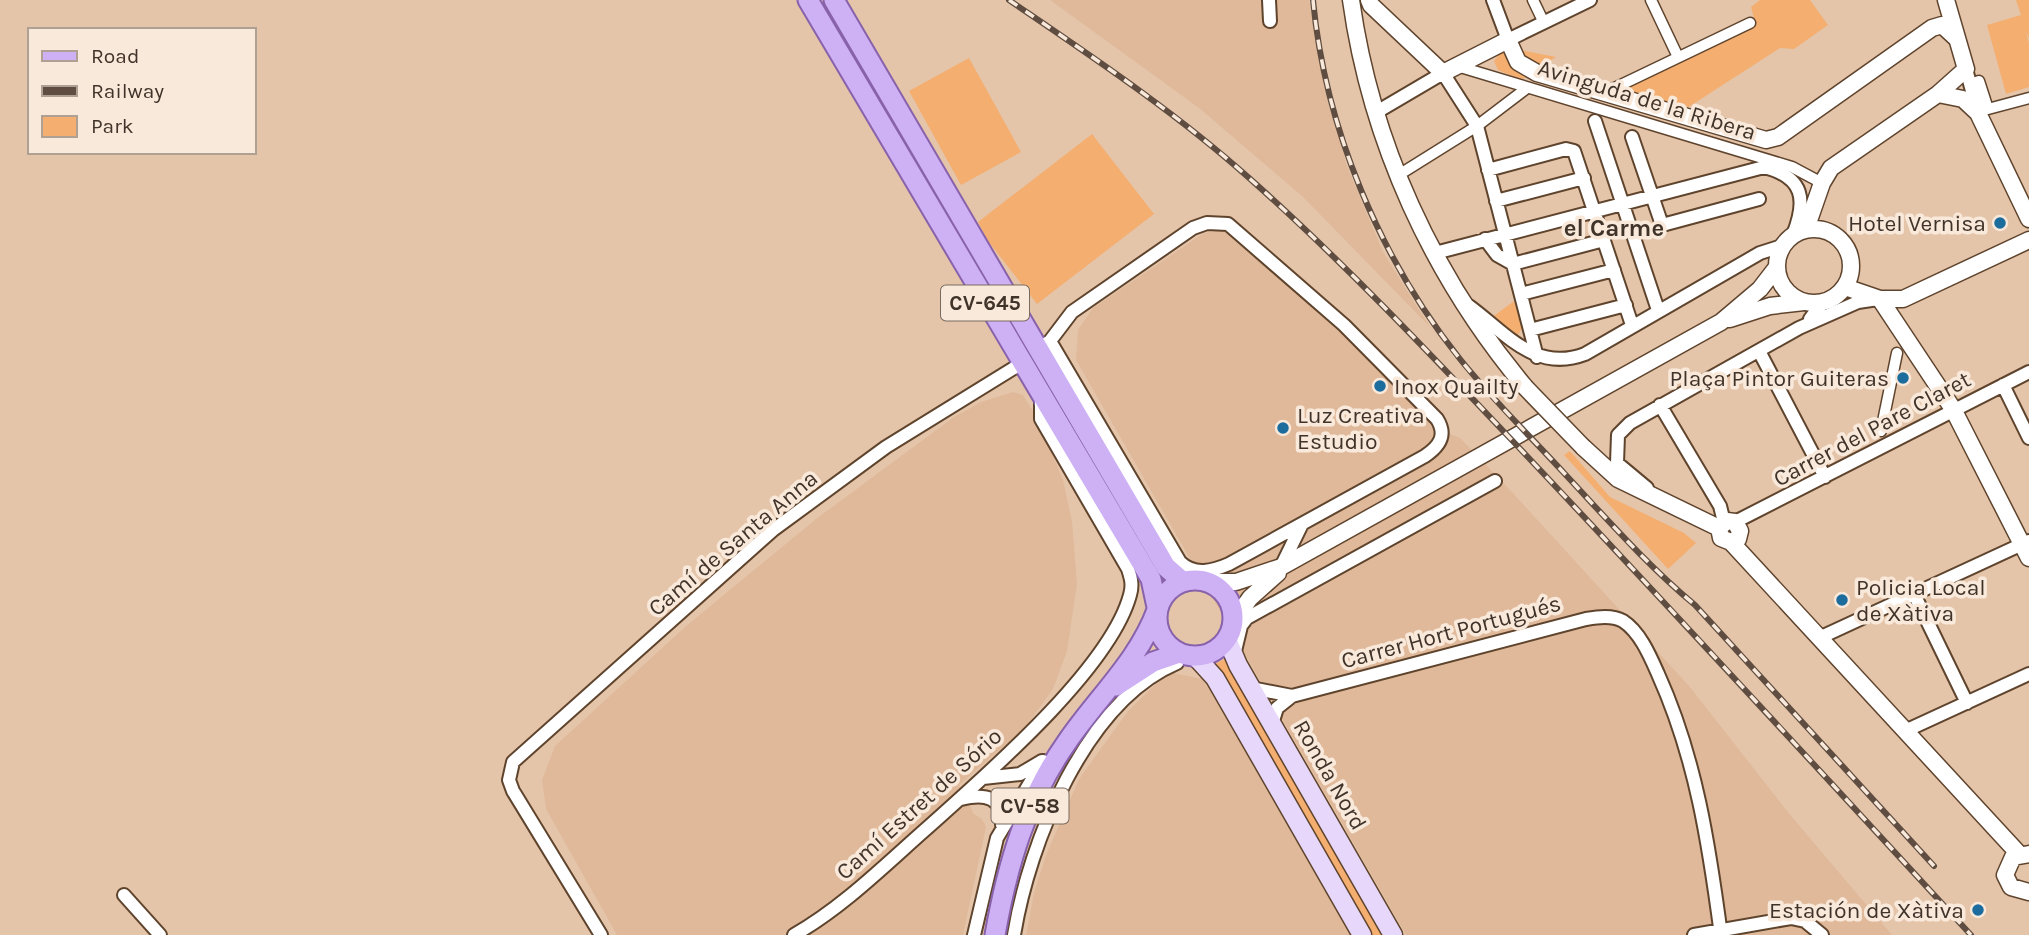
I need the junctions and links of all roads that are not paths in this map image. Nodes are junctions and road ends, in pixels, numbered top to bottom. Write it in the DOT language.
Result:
graph roads {
  1 [pos="807,0"];
  2 [pos="834,0"];
  3 [pos="1269,0"];
  4 [pos="1351,0"];
  5 [pos="1367,0"];
  6 [pos="1493,0"];
  7 [pos="1534,0"];
  8 [pos="1590,0"];
  9 [pos="1651,0"];
  10 [pos="1946,0"];
  11 [pos="1270,21"];
  12 [pos="1544,23"];
  13 [pos="1750,23"];
  14 [pos="1956,38"];
  15 [pos="1357,39"];
  16 [pos="1508,40"];
  17 [pos="1678,57"];
  18 [pos="1450,69"];
  19 [pos="1961,74"];
  20 [pos="1976,82"];
  21 [pos="1527,88"];
  22 [pos="1604,93"];
  23 [pos="1938,93"];
  24 [pos="2029,98"];
  25 [pos="1375,113"];
  26 [pos="1978,113"];
  27 [pos="1595,121"];
  28 [pos="1477,126"];
  29 [pos="1632,137"];
  30 [pos="1489,170"];
  31 [pos="1405,171"];
  32 [pos="1584,178"];
  33 [pos="1822,183"];
  34 [pos="1651,194"];
  35 [pos="1759,199"];
  36 [pos="1496,201"];
  37 [pos="1622,202"];
  38 [pos="1594,210"];
  39 [pos="2029,219"];
  40 [pos="1505,233"];
  41 [pos="1794,237"];
  42 [pos="1485,239"];
  43 [pos="1604,240"];
  44 [pos="2029,240"];
  45 [pos="1435,253"];
  46 [pos="1513,264"];
  47 [pos="1777,267"];
  48 [pos="1614,270"];
  49 [pos="1845,287"];
  50 [pos="1521,294"];
  51 [pos="1880,299"];
  52 [pos="1462,301"];
  53 [pos="1804,302"];
  54 [pos="1824,302"];
  55 [pos="1626,305"];
  56 [pos="1658,310"];
  57 [pos="1721,322"];
  58 [pos="1632,325"];
  59 [pos="1799,328"];
  60 [pos="1530,330"];
  61 [pos="1044,345"];
  62 [pos="1759,351"];
  63 [pos="1897,353"];
  64 [pos="1537,357"];
  65 [pos="1022,363"];
  66 [pos="2029,372"];
  67 [pos="2003,385"];
  68 [pos="1041,395"];
  69 [pos="1660,405"];
  70 [pos="1953,409"];
  71 [pos="1881,431"];
  72 [pos="2029,438"];
  73 [pos="1825,477"];
  74 [pos="1495,481"];
  75 [pos="1661,500"];
  76 [pos="1155,517"];
  77 [pos="1303,524"];
  78 [pos="1726,524"];
  79 [pos="1151,540"];
  80 [pos="2027,548"];
  81 [pos="1284,566"];
  82 [pos="1183,573"];
  83 [pos="1209,582"];
  84 [pos="1914,594"];
  85 [pos="1157,608"];
  86 [pos="1819,638"];
  87 [pos="1231,639"];
  88 [pos="1189,655"];
  89 [pos="2029,674"];
  90 [pos="1116,676"];
  91 [pos="1251,688"];
  92 [pos="1104,695"];
  93 [pos="1292,695"];
  94 [pos="1966,703"];
  95 [pos="1272,724"];
  96 [pos="1905,731"];
  97 [pos="1009,753"];
  98 [pos="1045,758"];
  99 [pos="1034,767"];
  100 [pos="983,778"];
  101 [pos="958,800"];
  102 [pos="1002,826"];
  103 [pos="2024,854"];
  104 [pos="2029,892"];
  105 [pos="124,895"];
  106 [pos="1721,932"];
  107 [pos="160,935"];
  108 [pos="601,935"];
  109 [pos="794,935"];
  110 [pos="974,935"];
  111 [pos="995,935"];
  112 [pos="1014,935"];
  113 [pos="1362,935"];
  114 [pos="1394,935"];
  115 [pos="1694,935"];
  116 [pos="1822,935"];
  1 -- 65 [label="main road, CV-645"];
  2 -- 61 [label="main road, CV-645"];
  3 -- 11 [label="street"];
  4 -- 15 [label="street"];
  5 -- 15 [label="street"];
  5 -- 18 [label="street, Avinguda de la Ribera"];
  6 -- 16 [label="street"];
  7 -- 12 [label="street"];
  8 -- 12 [label="street"];
  9 -- 17 [label="street"];
  10 -- 14 [label="street"];
  12 -- 16 [label="street"];
  13 -- 17 [label="street"];
  14 -- 19 [label="street"];
  14 -- 22 [label="street, Avinguda de la Ribera"];
  15 -- 25 [label="street"];
  16 -- 18 [label="street"];
  16 -- 22 [label="street, Avinguda de la Ribera"];
  17 -- 22 [label="street"];
  18 -- 21 [label="street, Avinguda de la Ribera"];
  18 -- 25 [label="street"];
  18 -- 28 [label="street"];
  19 -- 23 [label="street"];
  19 -- 26 [label="street"];
  20 -- 24 [label="street"];
  21 -- 28 [label="street"];
  21 -- 33 [label="street, Avinguda de la Ribera"];
  23 -- 26 [label="street"];
  23 -- 33 [label="street"];
  25 -- 45 [label="street"];
  26 -- 39 [label="street"];
  27 -- 37 [label="street"];
  28 -- 30 [label="street"];
  28 -- 31 [label="street"];
  29 -- 34 [label="street"];
  30 -- 32 [label="street"];
  30 -- 36 [label="street"];
  32 -- 36 [label="street"];
  32 -- 38 [label="street"];
  33 -- 41 [label="street"];
  34 -- 35 [label="street"];
  34 -- 37 [label="street"];
  34 -- 41 [label="street"];
  36 -- 40 [label="street"];
  37 -- 38 [label="street"];
  37 -- 56 [label="street"];
  38 -- 40 [label="street"];
  38 -- 43 [label="street"];
  40 -- 42 [label="street"];
  40 -- 46 [label="street"];
  41 -- 47 [label="street"];
  41 -- 49 [label="street"];
  41 -- 56 [label="street"];
  42 -- 45 [label="street"];
  42 -- 46 [label="street"];
  43 -- 46 [label="street"];
  43 -- 48 [label="street"];
  44 -- 51 [label="street"];
  45 -- 52 [label="street"];
  46 -- 50 [label="street"];
  47 -- 53 [label="street"];
  47 -- 57 [label="street"];
  48 -- 50 [label="street"];
  48 -- 55 [label="street"];
  49 -- 51 [label="street"];
  49 -- 54 [label="street"];
  50 -- 60 [label="street"];
  51 -- 59 [label="street"];
  51 -- 70 [label="street"];
  52 -- 64 [label="street"];
  52 -- 75 [label="street, bridge"];
  53 -- 54 [label="street"];
  53 -- 57 [label="street"];
  54 -- 59 [label="street"];
  55 -- 58 [label="street"];
  55 -- 60 [label="street"];
  56 -- 58 [label="street"];
  57 -- 81 [label="street"];
  58 -- 64 [label="street"];
  59 -- 62 [label="street"];
  60 -- 64 [label="street"];
  61 -- 76 [label="street"];
  61 -- 77 [label="street"];
  61 -- 79 [label="main road, CV-645"];
  62 -- 69 [label="street"];
  62 -- 73 [label="street"];
  63 -- 71 [label="street"];
  65 -- 68 [label="main road, CV-645"];
  65 -- 108 [label="street, Camí de Santa Anna"];
  66 -- 67 [label="street, Carrer del Pare Claret"];
  67 -- 70 [label="street, Carrer del Pare Claret"];
  67 -- 72 [label="street"];
  68 -- 85 [label="main road, CV-645"];
  68 -- 97 [label="street, Camí Estret de Sório"];
  69 -- 75 [label="street"];
  69 -- 78 [label="street"];
  70 -- 73 [label="street, Carrer del Pare Claret"];
  70 -- 80 [label="street"];
  73 -- 78 [label="street, Carrer del Pare Claret"];
  74 -- 87 [label="street"];
  75 -- 78 [label="street"];
  76 -- 79 [label="street"];
  76 -- 82 [label="street"];
  77 -- 81 [label="street"];
  77 -- 82 [label="street"];
  78 -- 86 [label="street"];
  79 -- 82 [label="main road, CV-645"];
  80 -- 84 [label="street"];
  81 -- 83 [label="street"];
  81 -- 87 [label="street"];
  82 -- 83 [label="main road"];
  82 -- 85 [label="main road"];
  83 -- 87 [label="main road"];
  84 -- 86 [label="street"];
  84 -- 94 [label="street"];
  85 -- 88 [label="main road, CV-645"];
  85 -- 90 [label="main road, CV-58"];
  86 -- 96 [label="street"];
  87 -- 88 [label="main road"];
  87 -- 91 [label="main road, Ronda Nord"];
  88 -- 92 [label="main road, CV-58"];
  88 -- 112 [label="street"];
  88 -- 113 [label="main road, CV-645"];
  89 -- 94 [label="street"];
  90 -- 92 [label="main road, CV-58"];
  90 -- 98 [label="street"];
  91 -- 93 [label="street, Carrer Hort Portugués"];
  91 -- 95 [label="main road, Ronda Nord"];
  92 -- 111 [label="main road, CV-58"];
  93 -- 95 [label="street"];
  93 -- 106 [label="street, Carrer Hort Portugués"];
  94 -- 96 [label="street"];
  95 -- 114 [label="main road, Ronda Nord"];
  96 -- 103 [label="street"];
  97 -- 99 [label="street"];
  97 -- 100 [label="street, Camí Estret de Sório"];
  98 -- 99 [label="street"];
  98 -- 102 [label="street"];
  99 -- 100 [label="street"];
  100 -- 101 [label="street, Camí Estret de Sório"];
  101 -- 102 [label="street"];
  101 -- 109 [label="street, Camí Estret de Sório"];
  102 -- 110 [label="street"];
  103 -- 104 [label="street"];
  105 -- 107 [label="street"];
  106 -- 115 [label="street"];
  106 -- 116 [label="street"];
}
